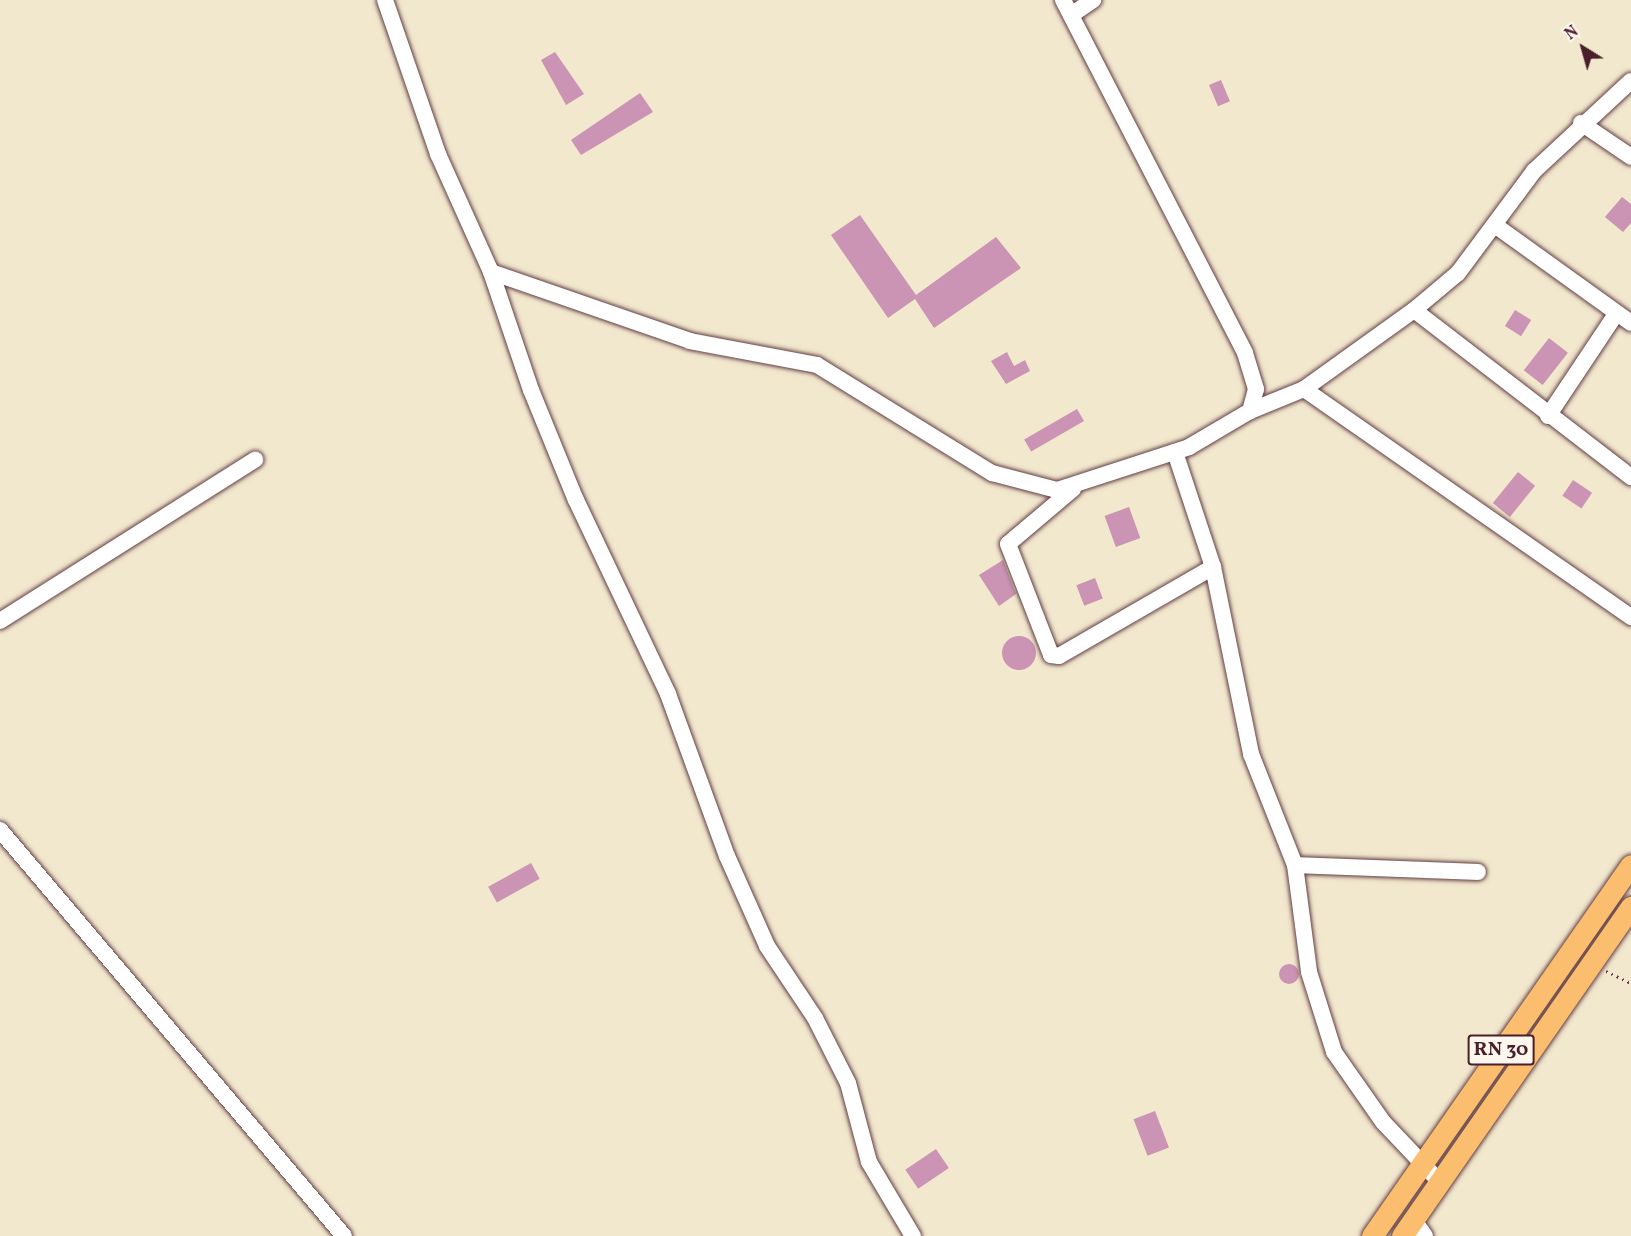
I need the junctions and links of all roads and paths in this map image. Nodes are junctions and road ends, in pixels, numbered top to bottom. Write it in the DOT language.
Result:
graph roads {
  1 [pos="385,0"];
  2 [pos="1092,0"];
  3 [pos="1067,8"];
  4 [pos="1631,81"];
  5 [pos="1581,123"];
  6 [pos="1631,157"];
  7 [pos="1496,226"];
  8 [pos="490,272"];
  9 [pos="1414,310"];
  10 [pos="1616,314"];
  11 [pos="1631,323"];
  12 [pos="1304,388"];
  13 [pos="1250,411"];
  14 [pos="1548,416"];
  15 [pos="1175,452"];
  16 [pos="255,460"];
  17 [pos="1631,477"];
  18 [pos="1080,486"];
  19 [pos="1213,567"];
  20 [pos="1631,617"];
  21 [pos="0,621"];
  22 [pos="0,830"];
  23 [pos="1295,865"];
  24 [pos="1631,865"];
  25 [pos="1478,872"];
  26 [pos="1631,906"];
  27 [pos="1591,963"];
  28 [pos="1631,983"];
  29 [pos="1422,1163"];
  30 [pos="1439,1181"];
  31 [pos="1413,1230"];
  32 [pos="344,1236"];
  33 [pos="913,1236"];
  34 [pos="1372,1236"];
  1 -- 8 [label="street"];
  2 -- 3 [label="street"];
  3 -- 13 [label="street"];
  4 -- 5 [label="street"];
  5 -- 6 [label="street"];
  5 -- 7 [label="street"];
  7 -- 9 [label="street"];
  7 -- 10 [label="street"];
  8 -- 18 [label="street"];
  8 -- 33 [label="street"];
  9 -- 12 [label="street"];
  9 -- 14 [label="street"];
  10 -- 11 [label="street"];
  10 -- 14 [label="street"];
  12 -- 13 [label="street"];
  12 -- 20 [label="street"];
  13 -- 15 [label="street"];
  14 -- 17 [label="street"];
  15 -- 18 [label="street"];
  15 -- 19 [label="street"];
  16 -- 21 [label="street"];
  18 -- 19 [label="street"];
  19 -- 23 [label="street"];
  22 -- 32 [label="street"];
  23 -- 25 [label="street"];
  23 -- 29 [label="street"];
  24 -- 29 [label="main road, RN 30 / RN 30"];
  26 -- 27 [label="main road, RN 30"];
  27 -- 28 [label="path"];
  27 -- 30 [label="main road, RN 30"];
  29 -- 30 [label="street"];
  29 -- 34 [label="main road, RN 30 / RN 30"];
  30 -- 31 [label="main road, RN 30"];
}
